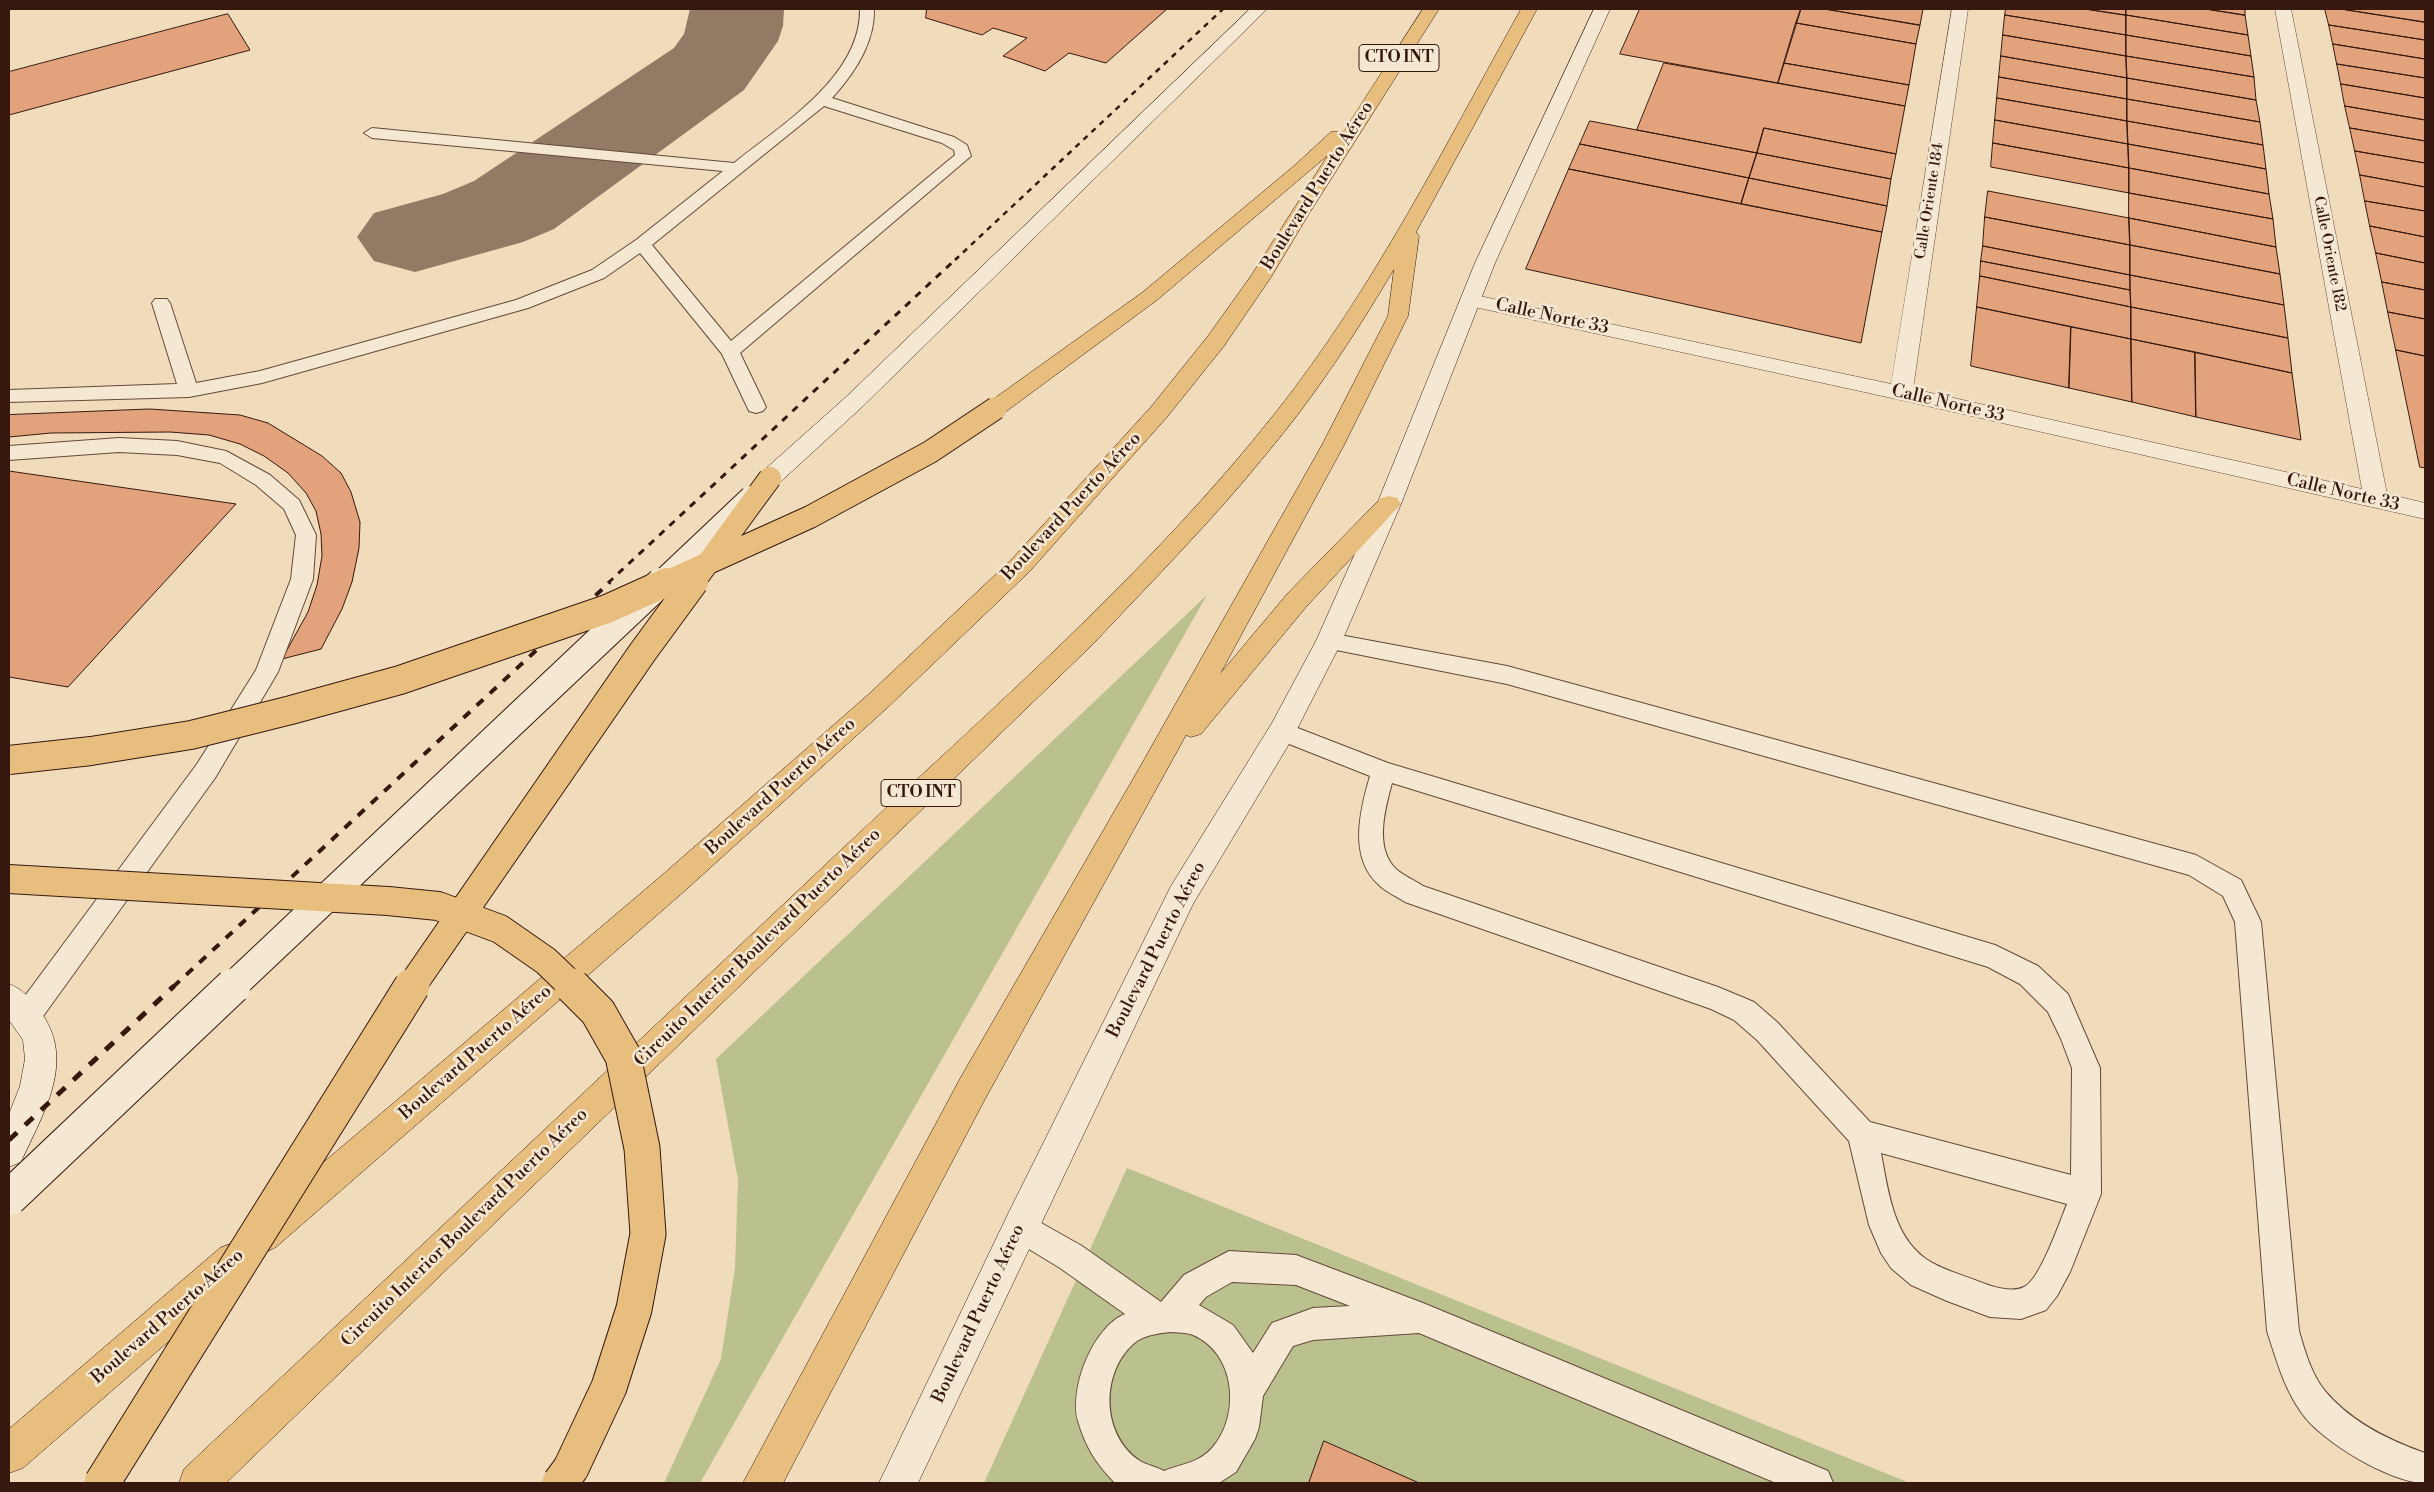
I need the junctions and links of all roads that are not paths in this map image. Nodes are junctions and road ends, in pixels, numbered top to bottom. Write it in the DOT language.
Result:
graph roads {
  1 [pos="867,9"];
  2 [pos="1259,9"];
  3 [pos="1429,9"];
  4 [pos="1528,9"];
  5 [pos="1602,9"];
  6 [pos="1960,9"];
  7 [pos="2283,9"];
  8 [pos="822,100"];
  9 [pos="1368,108"];
  10 [pos="372,133"];
  11 [pos="737,168"];
  12 [pos="1411,224"];
  13 [pos="642,244"];
  14 [pos="1470,300"];
  15 [pos="161,302"];
  16 [pos="730,352"];
  17 [pos="189,391"];
  18 [pos="1901,393"];
  19 [pos="9,396"];
  20 [pos="756,407"];
  21 [pos="9,453"];
  22 [pos="770,478"];
  23 [pos="2376,500"];
  24 [pos="1389,504"];
  25 [pos="2425,511"];
  26 [pos="1329,641"];
  27 [pos="1282,731"];
  28 [pos="9,760"];
  29 [pos="1383,771"];
  30 [pos="1150,776"];
  31 [pos="9,879"];
  32 [pos="18,1008"];
  33 [pos="1862,1134"];
  34 [pos="9,1150"];
  35 [pos="2086,1194"];
  36 [pos="9,1198"];
  37 [pos="1020,1226"];
  38 [pos="1164,1317"];
  39 [pos="1423,1319"];
  40 [pos="1247,1390"];
  41 [pos="9,1454"];
  42 [pos="2425,1470"];
  43 [pos="102,1483"];
  44 [pos="198,1483"];
  45 [pos="560,1483"];
  46 [pos="762,1483"];
  47 [pos="898,1483"];
  48 [pos="1154,1483"];
  49 [pos="1175,1483"];
  50 [pos="1816,1483"];
  1 -- 8 [label="lane"];
  2 -- 22 [label="street"];
  3 -- 9 [label="highway, Boulevard Puerto Aéreo / CTO INT"];
  4 -- 12 [label="highway, Circuito Interior Boulevard Puerto Aéreo / CTO INT"];
  5 -- 14 [label="street, Boulevard Puerto Aéreo"];
  6 -- 18 [label="street, Calle Oriente 184"];
  7 -- 23 [label="street, Calle Oriente 182"];
  8 -- 11 [label="lane"];
  8 -- 16 [label="lane"];
  9 -- 28 [label="highway, bridge"];
  9 -- 41 [label="highway, Boulevard Puerto Aéreo / CTO INT"];
  10 -- 11 [label="lane"];
  11 -- 13 [label="lane"];
  12 -- 30 [label="highway"];
  12 -- 44 [label="highway, Circuito Interior Boulevard Puerto Aéreo / CTO INT"];
  13 -- 16 [label="lane"];
  13 -- 17 [label="lane"];
  14 -- 18 [label="street, Calle Norte 33"];
  14 -- 24 [label="street, Boulevard Puerto Aéreo"];
  15 -- 17 [label="lane"];
  16 -- 20 [label="lane"];
  17 -- 19 [label="lane"];
  18 -- 23 [label="street, Calle Norte 33"];
  21 -- 32 [label="lane"];
  22 -- 36 [label="street, bridge"];
  22 -- 43 [label="highway, bridge"];
  23 -- 25 [label="street, Calle Norte 33"];
  24 -- 26 [label="street, Boulevard Puerto Aéreo"];
  24 -- 30 [label="highway"];
  26 -- 27 [label="street, Boulevard Puerto Aéreo"];
  26 -- 42 [label="lane"];
  27 -- 29 [label="lane"];
  27 -- 37 [label="street, Boulevard Puerto Aéreo"];
  29 -- 33 [label="lane"];
  29 -- 35 [label="lane"];
  30 -- 46 [label="highway"];
  31 -- 45 [label="highway, bridge"];
  32 -- 34 [label="street"];
  33 -- 35 [label="lane"];
  33 -- 35 [label="lane"];
  37 -- 38 [label="lane"];
  37 -- 47 [label="street, Boulevard Puerto Aéreo"];
  38 -- 39 [label="lane"];
  38 -- 40 [label="lane"];
  38 -- 48 [label="lane"];
  39 -- 40 [label="lane"];
  39 -- 50 [label="lane"];
  40 -- 49 [label="lane"];
}
